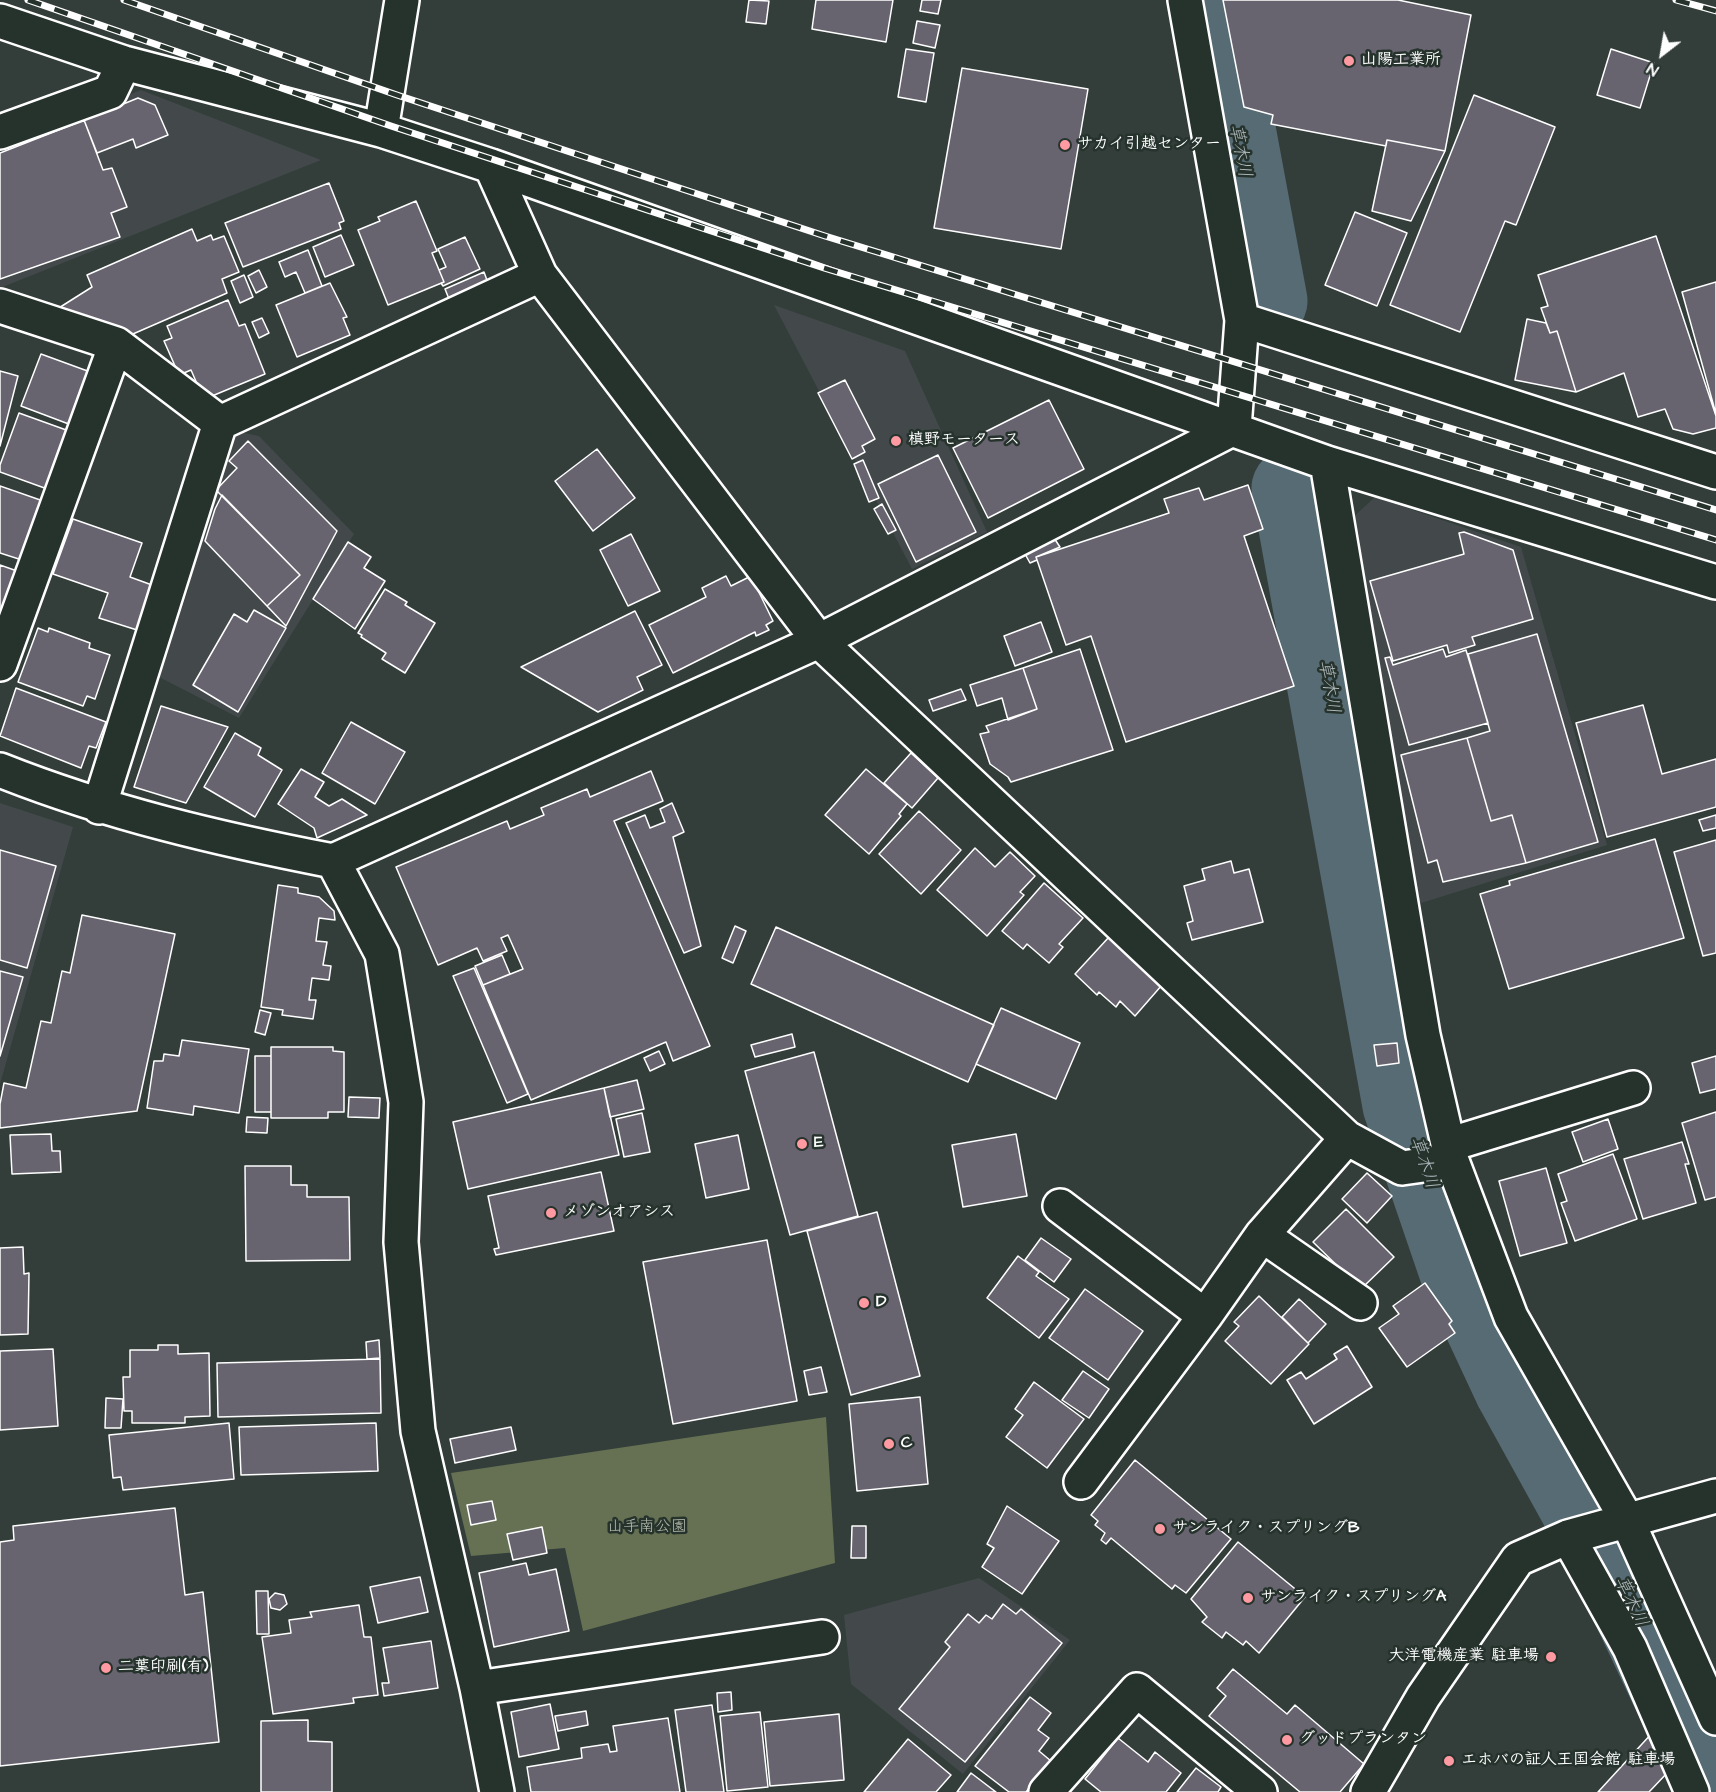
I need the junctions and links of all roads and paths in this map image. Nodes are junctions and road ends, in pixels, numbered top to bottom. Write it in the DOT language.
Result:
graph roads {
  1 [pos="402,0"];
  2 [pos="1185,0"];
  3 [pos="0,21"];
  4 [pos="124,63"];
  5 [pos="381,130"];
  6 [pos="0,132"];
  7 [pos="491,166"];
  8 [pos="540,275"];
  9 [pos="0,306"];
  10 [pos="1242,320"];
  11 [pos="116,344"];
  12 [pos="220,423"];
  13 [pos="1234,428"];
  14 [pos="1327,463"];
  15 [pos="1716,472"];
  16 [pos="1716,582"];
  17 [pos="819,641"];
  18 [pos="0,664"];
  19 [pos="0,770"];
  20 [pos="99,807"];
  21 [pos="333,861"];
  22 [pos="1633,1088"];
  23 [pos="1347,1138"];
  24 [pos="1438,1159"];
  25 [pos="1060,1206"];
  26 [pos="1262,1234"];
  27 [pos="1360,1303"];
  28 [pos="1205,1316"];
  29 [pos="1081,1482"];
  30 [pos="1716,1496"];
  31 [pos="1596,1529"];
  32 [pos="822,1637"];
  33 [pos="477,1689"];
  34 [pos="1716,1718"];
  35 [pos="497,1792"];
  36 [pos="1046,1792"];
  37 [pos="1260,1792"];
  38 [pos="1368,1792"];
  39 [pos="1692,1792"];
  1 -- 5 [label="street"];
  2 -- 10 [label="street"];
  3 -- 4 [label="street"];
  4 -- 5 [label="street"];
  4 -- 6 [label="street"];
  5 -- 7 [label="street"];
  7 -- 8 [label="street"];
  7 -- 13 [label="street"];
  8 -- 12 [label="street"];
  8 -- 17 [label="street"];
  9 -- 11 [label="street"];
  10 -- 13 [label="street"];
  10 -- 15 [label="street"];
  11 -- 12 [label="street"];
  11 -- 18 [label="street"];
  12 -- 20 [label="street"];
  13 -- 14 [label="street"];
  13 -- 17 [label="street"];
  14 -- 16 [label="street"];
  14 -- 24 [label="street"];
  17 -- 21 [label="street"];
  17 -- 23 [label="street"];
  19 -- 20 [label="street"];
  20 -- 21 [label="street"];
  21 -- 33 [label="street"];
  22 -- 24 [label="street"];
  23 -- 24 [label="street"];
  23 -- 26 [label="street"];
  24 -- 31 [label="street"];
  25 -- 28 [label="street"];
  26 -- 27 [label="street"];
  26 -- 28 [label="street"];
  28 -- 29 [label="street"];
  30 -- 31 [label="street"];
  31 -- 34 [label="street"];
  31 -- 38 [label="street"];
  31 -- 39 [label="street"];
  32 -- 33 [label="street"];
  33 -- 35 [label="street"];
  36 -- 37 [label="street"];
}
